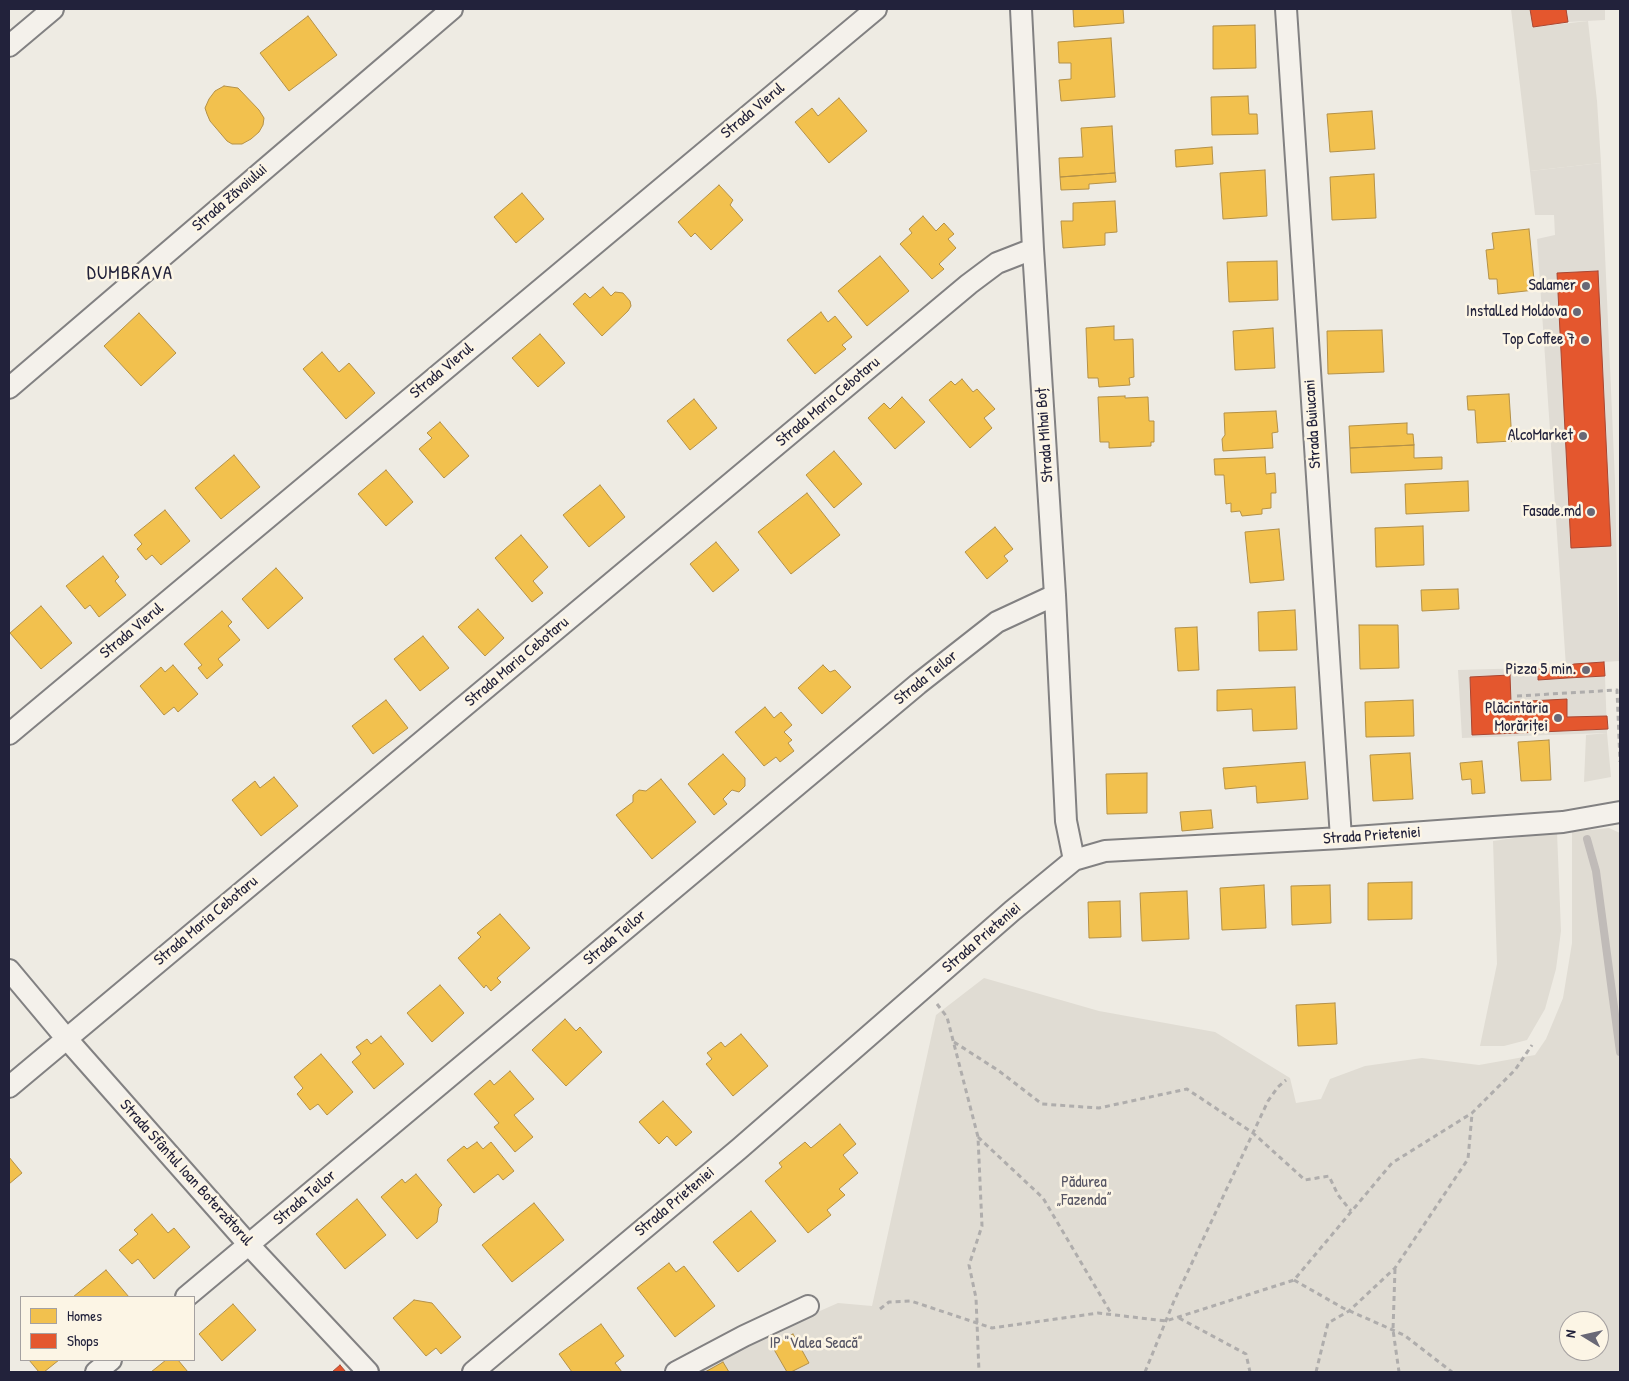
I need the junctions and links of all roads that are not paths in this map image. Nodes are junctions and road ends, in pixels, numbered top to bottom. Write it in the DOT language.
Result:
graph roads {
  1 [pos="53,9"];
  2 [pos="452,9"];
  3 [pos="876,9"];
  4 [pos="1021,9"];
  5 [pos="1286,9"];
  6 [pos="9,46"];
  7 [pos="1033,249"];
  8 [pos="9,388"];
  9 [pos="1055,595"];
  10 [pos="9,734"];
  11 [pos="1620,812"];
  12 [pos="1341,838"];
  13 [pos="1074,860"];
  14 [pos="9,970"];
  15 [pos="66,1038"];
  16 [pos="9,1087"];
  17 [pos="249,1245"];
  18 [pos="187,1296"];
  19 [pos="808,1306"];
  20 [pos="110,1361"];
  21 [pos="96,1372"];
  22 [pos="368,1372"];
  23 [pos="472,1372"];
  24 [pos="676,1372"];
  1 -- 6 [label="street"];
  2 -- 8 [label="street, Strada Zăvoiului"];
  3 -- 10 [label="street, Strada Vierul"];
  4 -- 7 [label="street, Strada Mihai Boț"];
  5 -- 12 [label="street, Strada Buiucani"];
  7 -- 9 [label="street, Strada Mihai Boț"];
  7 -- 15 [label="street, Strada Maria Cebotaru"];
  9 -- 13 [label="street, Strada Mihai Boț"];
  9 -- 17 [label="street, Strada Teilor"];
  11 -- 12 [label="street, Strada Prieteniei"];
  12 -- 13 [label="street, Strada Prieteniei"];
  13 -- 23 [label="street, Strada Prieteniei"];
  14 -- 15 [label="street, Strada Sfântul Ioan Boterzătorul"];
  15 -- 16 [label="street, Strada Maria Cebotaru"];
  15 -- 17 [label="street, Strada Sfântul Ioan Boterzătorul"];
  17 -- 18 [label="street, Strada Teilor"];
  17 -- 22 [label="street, Strada Sfântul Ioan Boterzătorul"];
  19 -- 24 [label="street"];
  20 -- 21 [label="street"];
}
